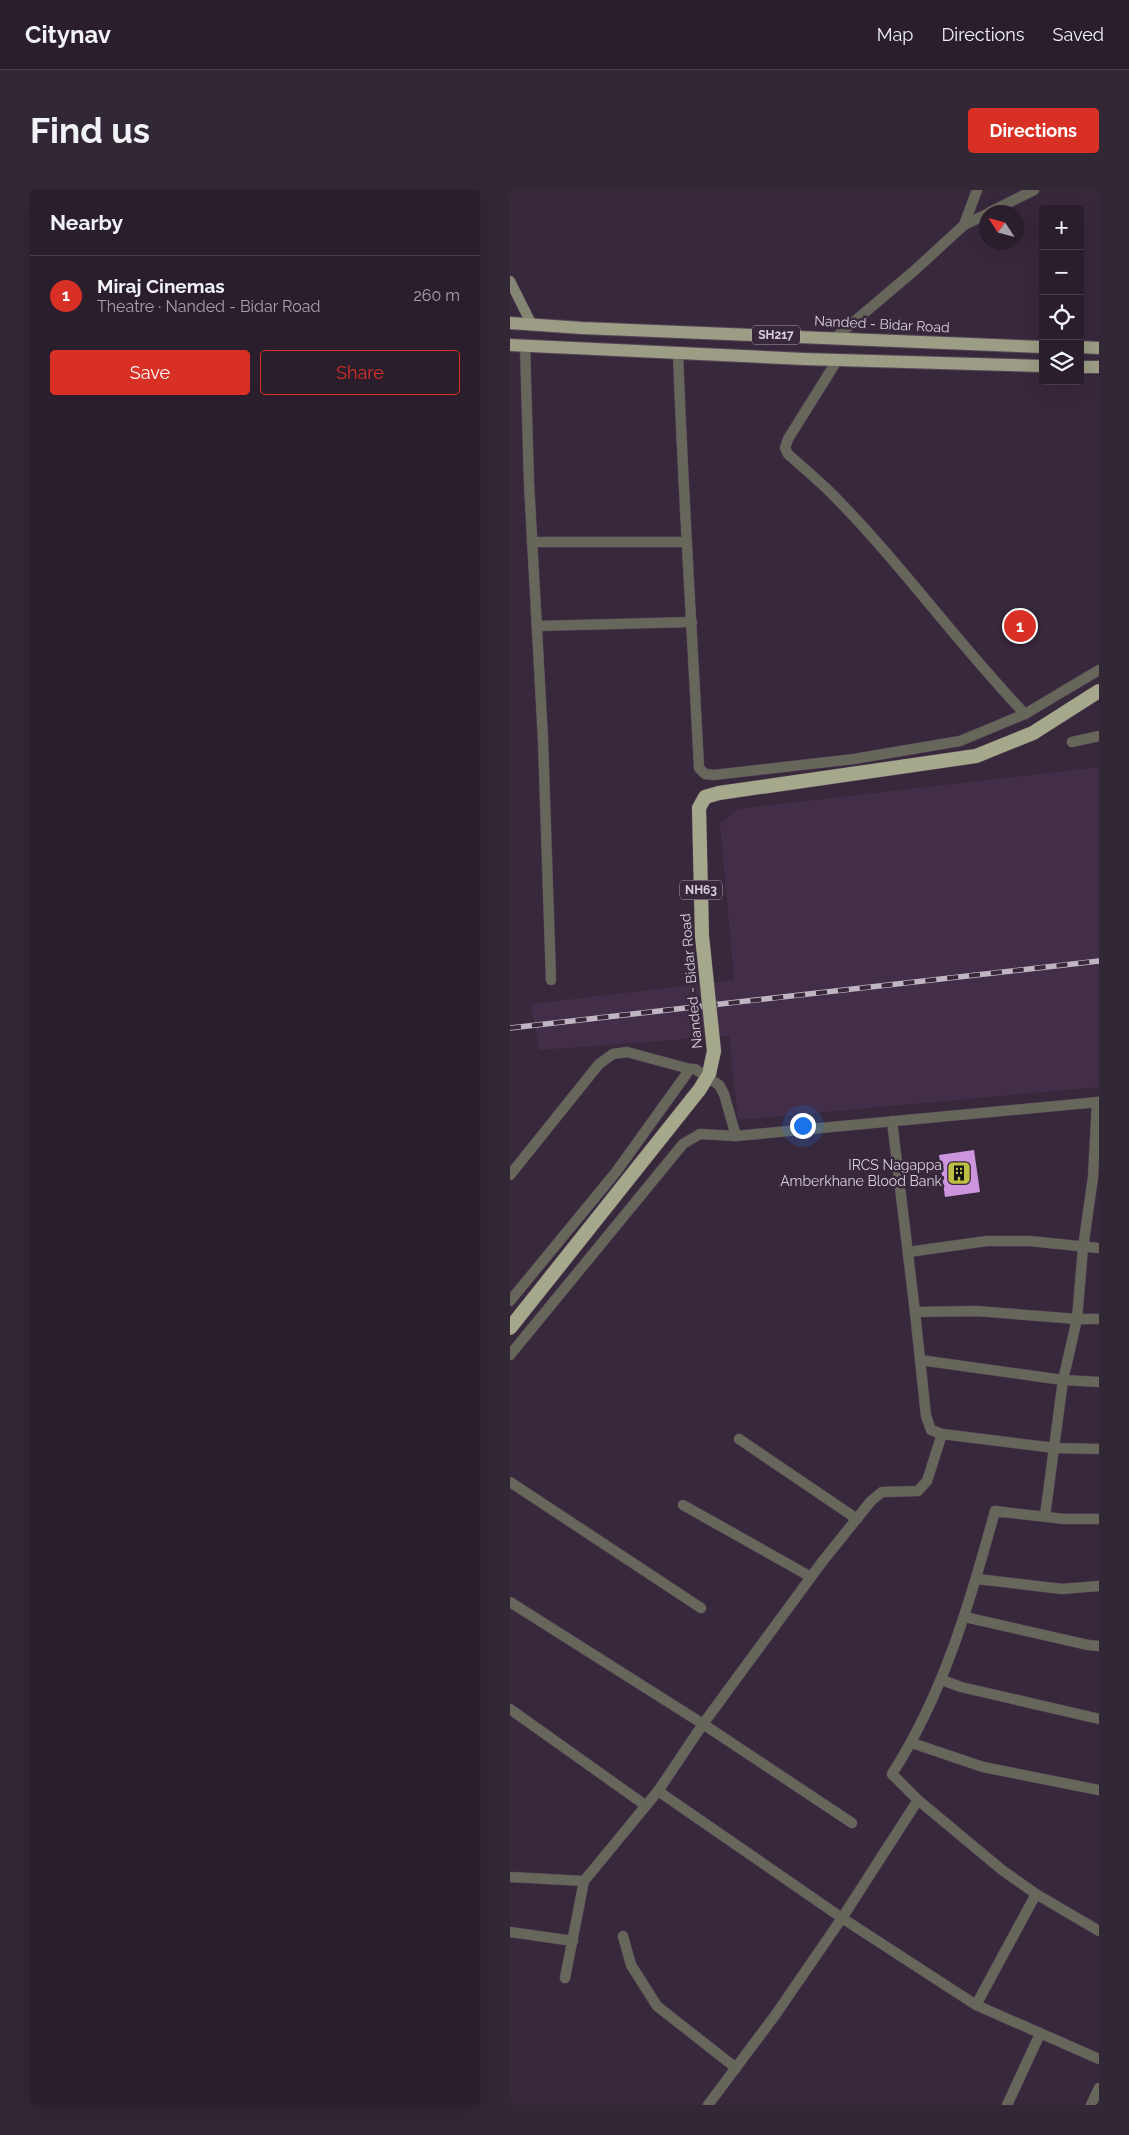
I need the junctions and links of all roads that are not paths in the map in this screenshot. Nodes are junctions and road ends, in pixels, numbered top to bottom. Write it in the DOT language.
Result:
graph roads {
  1 [pos="977,190"];
  2 [pos="1034,190"];
  3 [pos="1004,205"];
  4 [pos="979,218"];
  5 [pos="964,225"];
  6 [pos="510,281"];
  7 [pos="510,323"];
  8 [pos="531,323"];
  9 [pos="836,337"];
  10 [pos="510,345"];
  11 [pos="525,345"];
  12 [pos="1039,347"];
  13 [pos="1084,347"];
  14 [pos="1099,348"];
  15 [pos="678,353"];
  16 [pos="838,359"];
  17 [pos="1039,366"];
  18 [pos="1084,367"];
  19 [pos="1099,367"];
  20 [pos="532,542"];
  21 [pos="686,542"];
  22 [pos="692,622"];
  23 [pos="537,626"];
  24 [pos="1099,670"];
  25 [pos="1099,691"];
  26 [pos="1025,714"];
  27 [pos="1099,736"];
  28 [pos="1072,742"];
  29 [pos="552,980"];
  30 [pos="690,1069"];
  31 [pos="1098,1102"];
  32 [pos="892,1122"];
  33 [pos="736,1136"];
  34 [pos="510,1175"];
  35 [pos="1096,1177"];
  36 [pos="1083,1248"];
  37 [pos="1099,1248"];
  38 [pos="908,1252"];
  39 [pos="510,1301"];
  40 [pos="916,1312"];
  41 [pos="1099,1319"];
  42 [pos="1077,1320"];
  43 [pos="510,1328"];
  44 [pos="510,1355"];
  45 [pos="920,1360"];
  46 [pos="1063,1380"];
  47 [pos="1099,1382"];
  48 [pos="942,1434"];
  49 [pos="739,1439"];
  50 [pos="1054,1448"];
  51 [pos="1099,1448"];
  52 [pos="510,1482"];
  53 [pos="683,1505"];
  54 [pos="1045,1516"];
  55 [pos="857,1519"];
  56 [pos="1099,1519"];
  57 [pos="811,1577"];
  58 [pos="976,1579"];
  59 [pos="1099,1586"];
  60 [pos="510,1602"];
  61 [pos="701,1608"];
  62 [pos="965,1617"];
  63 [pos="1099,1646"];
  64 [pos="942,1680"];
  65 [pos="510,1709"];
  66 [pos="1099,1719"];
  67 [pos="703,1724"];
  68 [pos="912,1743"];
  69 [pos="1099,1790"];
  70 [pos="658,1791"];
  71 [pos="918,1800"];
  72 [pos="645,1806"];
  73 [pos="852,1823"];
  74 [pos="510,1877"];
  75 [pos="584,1881"];
  76 [pos="1036,1894"];
  77 [pos="842,1918"];
  78 [pos="1099,1931"];
  79 [pos="510,1932"];
  80 [pos="623,1936"];
  81 [pos="574,1941"];
  82 [pos="564,1978"];
  83 [pos="976,2006"];
  84 [pos="1040,2034"];
  85 [pos="1099,2059"];
  86 [pos="736,2068"];
  87 [pos="1099,2088"];
  88 [pos="710,2104"];
  89 [pos="1007,2105"];
  90 [pos="1091,2105"];
  1 -- 5 [label="street"];
  2 -- 3 [label="street"];
  4 -- 5 [label="street"];
  5 -- 9 [label="street"];
  6 -- 8 [label="main road"];
  7 -- 8 [label="main road, Nanded - Bidar Road / SH217"];
  8 -- 9 [label="main road, Nanded - Bidar Road / SH217"];
  9 -- 12 [label="main road, Nanded - Bidar Road / SH217"];
  10 -- 11 [label="main road, SH217"];
  11 -- 15 [label="main road, SH217"];
  11 -- 20 [label="street"];
  13 -- 14 [label="main road"];
  15 -- 16 [label="main road, SH217"];
  15 -- 21 [label="street"];
  16 -- 17 [label="main road, SH217"];
  16 -- 26 [label="street"];
  18 -- 19 [label="main road"];
  20 -- 21 [label="street"];
  20 -- 23 [label="street"];
  21 -- 22 [label="street"];
  22 -- 23 [label="street"];
  22 -- 26 [label="street"];
  23 -- 29 [label="street"];
  24 -- 26 [label="street"];
  25 -- 43 [label="highway, Nanded - Bidar Road / NH63, bridge"];
  27 -- 28 [label="street"];
  30 -- 33 [label="street"];
  30 -- 34 [label="street"];
  30 -- 39 [label="street"];
  31 -- 32 [label="street"];
  31 -- 35 [label="street"];
  32 -- 33 [label="street"];
  32 -- 38 [label="street"];
  33 -- 44 [label="street"];
  35 -- 36 [label="street"];
  36 -- 37 [label="street"];
  36 -- 38 [label="street"];
  36 -- 42 [label="street"];
  38 -- 40 [label="street"];
  40 -- 42 [label="street"];
  40 -- 45 [label="street"];
  41 -- 42 [label="street"];
  42 -- 46 [label="street"];
  45 -- 46 [label="street"];
  45 -- 48 [label="street"];
  46 -- 47 [label="street"];
  46 -- 50 [label="street"];
  48 -- 50 [label="street"];
  48 -- 55 [label="street"];
  49 -- 55 [label="street"];
  50 -- 51 [label="street"];
  50 -- 54 [label="street"];
  52 -- 61 [label="street"];
  53 -- 57 [label="street"];
  54 -- 56 [label="street"];
  54 -- 58 [label="street"];
  55 -- 57 [label="street"];
  57 -- 67 [label="street"];
  58 -- 59 [label="street"];
  58 -- 62 [label="street"];
  60 -- 67 [label="street"];
  62 -- 63 [label="street"];
  62 -- 64 [label="street"];
  64 -- 66 [label="street"];
  64 -- 68 [label="street"];
  65 -- 72 [label="street"];
  67 -- 70 [label="street"];
  67 -- 73 [label="street"];
  68 -- 69 [label="street"];
  68 -- 71 [label="street"];
  70 -- 72 [label="street"];
  70 -- 77 [label="street"];
  71 -- 76 [label="street"];
  71 -- 77 [label="street"];
  72 -- 75 [label="street"];
  74 -- 75 [label="street"];
  75 -- 81 [label="street"];
  76 -- 78 [label="street"];
  76 -- 83 [label="street"];
  77 -- 83 [label="street"];
  77 -- 86 [label="street"];
  79 -- 81 [label="street"];
  80 -- 86 [label="street"];
  81 -- 82 [label="street"];
  83 -- 84 [label="street"];
  84 -- 85 [label="street"];
  84 -- 89 [label="street"];
  86 -- 88 [label="street"];
  87 -- 90 [label="street"];
}
